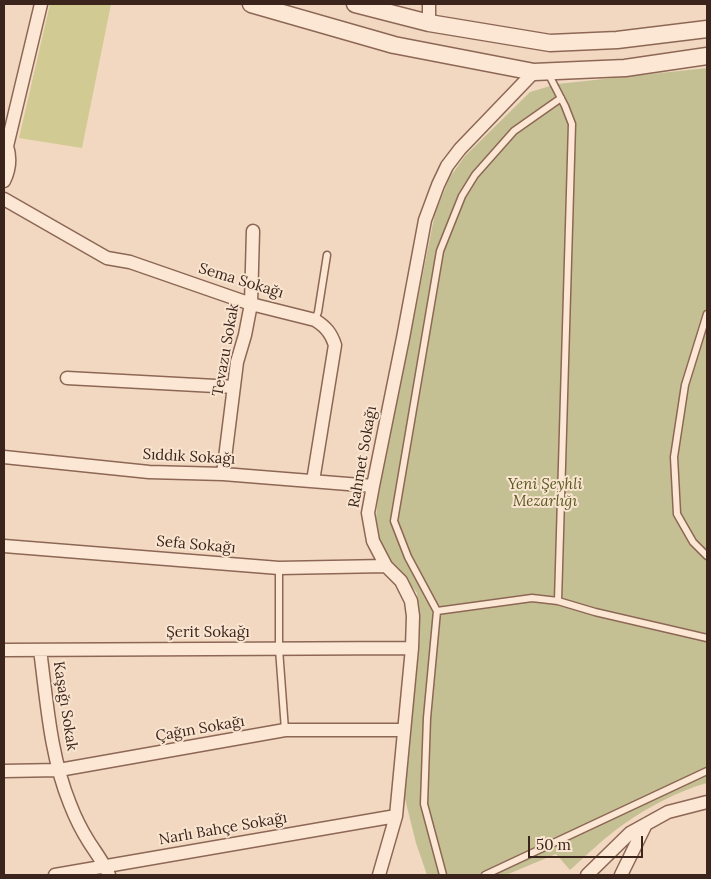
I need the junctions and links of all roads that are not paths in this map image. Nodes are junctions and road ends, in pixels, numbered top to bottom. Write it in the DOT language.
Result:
graph roads {
  1 [pos="41,4"];
  2 [pos="251,4"];
  3 [pos="355,4"];
  4 [pos="429,4"];
  5 [pos="429,23"];
  6 [pos="707,29"];
  7 [pos="428,51"];
  8 [pos="707,56"];
  9 [pos="540,72"];
  10 [pos="561,98"];
  11 [pos="5,145"];
  12 [pos="4,181"];
  13 [pos="4,199"];
  14 [pos="253,231"];
  15 [pos="326,255"];
  16 [pos="251,304"];
  17 [pos="707,314"];
  18 [pos="315,320"];
  19 [pos="66,378"];
  20 [pos="234,387"];
  21 [pos="4,458"];
  22 [pos="223,474"];
  23 [pos="313,481"];
  24 [pos="373,486"];
  25 [pos="4,546"];
  26 [pos="707,556"];
  27 [pos="386,566"];
  28 [pos="279,568"];
  29 [pos="558,601"];
  30 [pos="437,611"];
  31 [pos="707,638"];
  32 [pos="412,648"];
  33 [pos="278,649"];
  34 [pos="4,650"];
  35 [pos="40,650"];
  36 [pos="285,730"];
  37 [pos="404,730"];
  38 [pos="60,770"];
  39 [pos="4,771"];
  40 [pos="707,771"];
  41 [pos="707,802"];
  42 [pos="396,816"];
  43 [pos="646,824"];
  44 [pos="107,871"];
  45 [pos="55,875"];
  46 [pos="379,875"];
  47 [pos="443,875"];
  48 [pos="485,875"];
  49 [pos="587,875"];
  50 [pos="621,875"];
  1 -- 11 [label="street"];
  2 -- 7 [label="street"];
  3 -- 5 [label="street"];
  4 -- 5 [label="street"];
  5 -- 6 [label="street"];
  5 -- 7 [label="street"];
  7 -- 9 [label="street"];
  8 -- 9 [label="street"];
  9 -- 10 [label="lane"];
  9 -- 24 [label="street, Rahmet Sokağı"];
  10 -- 29 [label="lane"];
  10 -- 30 [label="lane"];
  11 -- 12 [label="street"];
  13 -- 16 [label="street, Sema Sokağı"];
  14 -- 16 [label="street, Tevazu Sokak"];
  15 -- 18 [label="lane"];
  16 -- 18 [label="street, Sema Sokağı"];
  16 -- 20 [label="street, Tevazu Sokak"];
  17 -- 26 [label="lane"];
  18 -- 23 [label="street"];
  19 -- 20 [label="street"];
  20 -- 22 [label="street, Tevazu Sokak"];
  21 -- 22 [label="street, Sıddık Sokağı"];
  22 -- 23 [label="street, Sıddık Sokağı"];
  23 -- 24 [label="street, Sıddık Sokağı"];
  24 -- 27 [label="street, Rahmet Sokağı"];
  25 -- 28 [label="street, Sefa Sokağı"];
  27 -- 28 [label="street, Sefa Sokağı"];
  27 -- 32 [label="street, Rahmet Sokağı"];
  28 -- 33 [label="lane"];
  29 -- 30 [label="lane"];
  29 -- 31 [label="lane"];
  30 -- 47 [label="lane"];
  32 -- 33 [label="street, Şerit Sokağı"];
  32 -- 37 [label="street, Rahmet Sokağı"];
  33 -- 35 [label="street, Şerit Sokağı"];
  33 -- 36 [label="lane"];
  34 -- 35 [label="street, Şerit Sokağı"];
  35 -- 38 [label="street, Kaşağı Sokak"];
  36 -- 37 [label="street, Çağın Sokağı"];
  36 -- 38 [label="street, Çağın Sokağı"];
  37 -- 42 [label="street, Rahmet Sokağı"];
  38 -- 39 [label="street, Çağın Sokağı"];
  38 -- 44 [label="street, Kaşağı Sokak"];
  40 -- 48 [label="lane"];
  41 -- 43 [label="street"];
  42 -- 44 [label="street, Narlı Bahçe Sokağı"];
  42 -- 46 [label="street, Rahmet Sokağı"];
  43 -- 49 [label="street"];
  43 -- 50 [label="street"];
  44 -- 45 [label="street, Narlı Bahçe Sokağı"];
}
